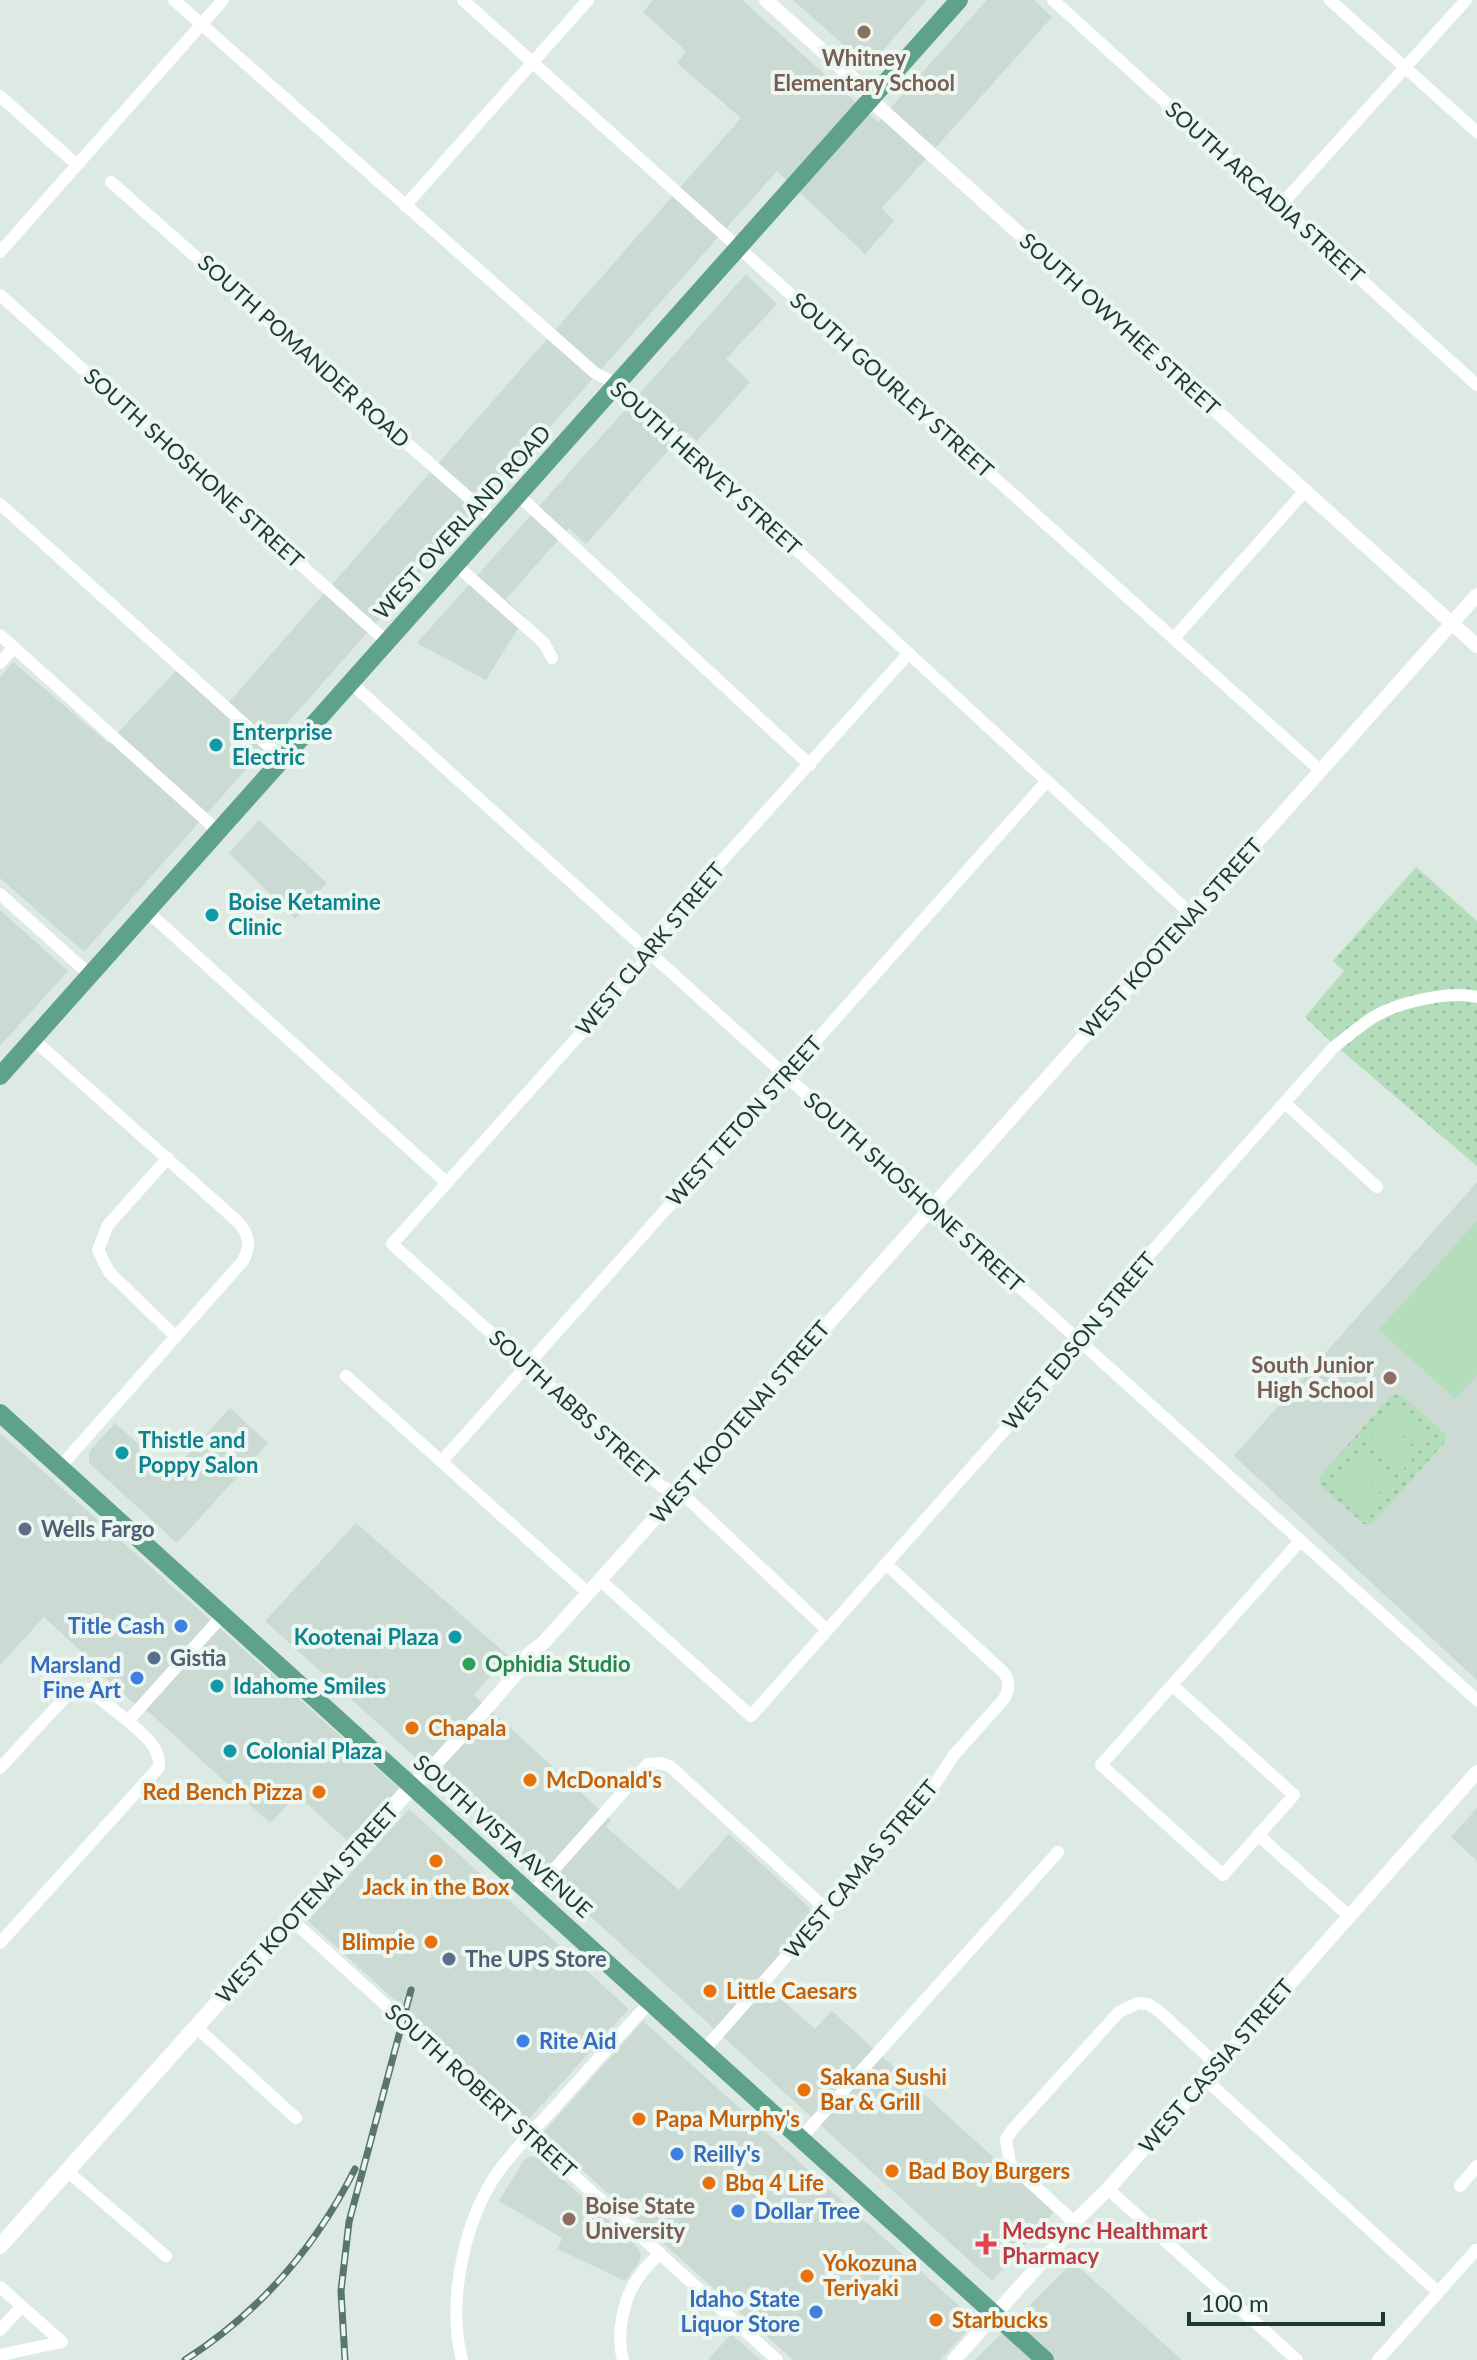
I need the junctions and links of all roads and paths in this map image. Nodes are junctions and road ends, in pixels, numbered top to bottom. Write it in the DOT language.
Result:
graph roads {
  1 [pos="174,0"];
  2 [pos="223,0"];
  3 [pos="463,0"];
  4 [pos="588,0"];
  5 [pos="766,0"];
  6 [pos="959,0"];
  7 [pos="1053,0"];
  8 [pos="1330,0"];
  9 [pos="1466,0"];
  10 [pos="202,25"];
  11 [pos="533,62"];
  12 [pos="1405,68"];
  13 [pos="0,96"];
  14 [pos="871,100"];
  15 [pos="1477,132"];
  16 [pos="77,165"];
  17 [pos="111,182"];
  18 [pos="405,206"];
  19 [pos="1280,206"];
  20 [pos="739,247"];
  21 [pos="0,252"];
  22 [pos="0,295"];
  23 [pos="617,384"];
  24 [pos="1477,385"];
  25 [pos="1305,491"];
  26 [pos="518,495"];
  27 [pos="0,504"];
  28 [pos="495,521"];
  29 [pos="456,565"];
  30 [pos="1477,595"];
  31 [pos="1452,624"];
  32 [pos="0,635"];
  33 [pos="1174,638"];
  34 [pos="387,642"];
  35 [pos="1477,646"];
  36 [pos="14,647"];
  37 [pos="909,653"];
  38 [pos="552,658"];
  39 [pos="0,663"];
  40 [pos="351,683"];
  41 [pos="283,759"];
  42 [pos="810,765"];
  43 [pos="1321,771"];
  44 [pos="1047,781"];
  45 [pos="218,831"];
  46 [pos="0,894"];
  47 [pos="147,911"];
  48 [pos="1192,915"];
  49 [pos="647,951"];
  50 [pos="90,975"];
  51 [pos="1477,997"];
  52 [pos="33,1039"];
  53 [pos="0,1076"];
  54 [pos="785,1076"];
  55 [pos="1285,1103"];
  56 [pos="168,1158"];
  57 [pos="447,1183"];
  58 [pos="1377,1187"];
  59 [pos="930,1207"];
  60 [pos="392,1244"];
  61 [pos="176,1337"];
  62 [pos="1075,1338"];
  63 [pos="528,1365"];
  64 [pos="346,1376"];
  65 [pos="0,1413"];
  66 [pos="442,1461"];
  67 [pos="60,1467"];
  68 [pos="677,1493"];
  69 [pos="1300,1541"];
  70 [pos="886,1564"];
  71 [pos="600,1580"];
  72 [pos="588,1593"];
  73 [pos="223,1615"];
  74 [pos="827,1630"];
  75 [pos="1172,1685"];
  76 [pos="1477,1700"];
  77 [pos="128,1721"];
  78 [pos="0,1768"];
  79 [pos="1477,1772"];
  80 [pos="412,1786"];
  81 [pos="1258,1835"];
  82 [pos="1058,1852"];
  83 [pos="531,1895"];
  84 [pos="828,1911"];
  85 [pos="1349,1916"];
  86 [pos="292,1920"];
  87 [pos="5,1928"];
  88 [pos="0,1943"];
  89 [pos="650,2002"];
  90 [pos="196,2027"];
  91 [pos="703,2051"];
  92 [pos="1217,2065"];
  93 [pos="1205,2079"];
  94 [pos="296,2118"];
  95 [pos="529,2135"];
  96 [pos="800,2139"];
  97 [pos="1477,2166"];
  98 [pos="67,2171"];
  99 [pos="1460,2186"];
  100 [pos="1108,2189"];
  101 [pos="1074,2222"];
  102 [pos="0,2246"];
  103 [pos="1476,2250"];
  104 [pos="660,2253"];
  105 [pos="166,2256"];
  106 [pos="0,2287"];
  107 [pos="1438,2292"];
  108 [pos="22,2306"];
  109 [pos="994,2315"];
  110 [pos="0,2330"];
  111 [pos="0,2355"];
  112 [pos="462,2360"];
  113 [pos="623,2360"];
  114 [pos="777,2360"];
  115 [pos="954,2360"];
  116 [pos="1045,2360"];
  117 [pos="1297,2360"];
  118 [pos="1378,2360"];
  1 -- 10 [label="street, SOUTH HERVEY STREET"];
  2 -- 10 [label="street"];
  3 -- 11 [label="street, SOUTH GOURLEY STREET"];
  4 -- 11 [label="street"];
  5 -- 14 [label="street, SOUTH OWYHEE STREET"];
  6 -- 14 [label="main road, WEST OVERLAND ROAD"];
  7 -- 19 [label="street, SOUTH ARCADIA STREET"];
  8 -- 12 [label="street"];
  9 -- 12 [label="street"];
  10 -- 16 [label="street"];
  10 -- 18 [label="street, SOUTH HERVEY STREET"];
  11 -- 18 [label="street"];
  11 -- 20 [label="street, SOUTH GOURLEY STREET"];
  12 -- 15 [label="street"];
  12 -- 19 [label="street"];
  13 -- 16 [label="street"];
  14 -- 20 [label="main road, WEST OVERLAND ROAD"];
  14 -- 25 [label="street, SOUTH OWYHEE STREET"];
  16 -- 21 [label="street"];
  17 -- 28 [label="street, SOUTH POMANDER ROAD"];
  18 -- 23 [label="street, SOUTH HERVEY STREET"];
  19 -- 24 [label="street, SOUTH ARCADIA STREET"];
  20 -- 23 [label="main road, WEST OVERLAND ROAD"];
  20 -- 33 [label="street, SOUTH GOURLEY STREET"];
  22 -- 34 [label="street, SOUTH SHOSHONE STREET"];
  23 -- 26 [label="main road, WEST OVERLAND ROAD"];
  23 -- 37 [label="street, SOUTH HERVEY STREET"];
  25 -- 31 [label="street, SOUTH OWYHEE STREET"];
  25 -- 33 [label="street"];
  26 -- 28 [label="main road, WEST OVERLAND ROAD"];
  26 -- 42 [label="street"];
  27 -- 41 [label="street"];
  28 -- 29 [label="main road, WEST OVERLAND ROAD"];
  29 -- 34 [label="main road, WEST OVERLAND ROAD"];
  29 -- 38 [label="street"];
  30 -- 31 [label="street, WEST KOOTENAI STREET"];
  31 -- 35 [label="street, SOUTH OWYHEE STREET"];
  31 -- 43 [label="street, WEST KOOTENAI STREET"];
  32 -- 36 [label="street"];
  33 -- 43 [label="street, SOUTH GOURLEY STREET"];
  34 -- 40 [label="main road, WEST OVERLAND ROAD"];
  36 -- 39 [label="street"];
  36 -- 45 [label="street"];
  37 -- 42 [label="street, WEST CLARK STREET"];
  37 -- 44 [label="street, SOUTH HERVEY STREET"];
  40 -- 41 [label="main road, WEST OVERLAND ROAD"];
  40 -- 49 [label="street, SOUTH SHOSHONE STREET"];
  41 -- 45 [label="main road, WEST OVERLAND ROAD"];
  42 -- 49 [label="street, WEST CLARK STREET"];
  43 -- 48 [label="street, WEST KOOTENAI STREET"];
  44 -- 48 [label="street, SOUTH HERVEY STREET"];
  44 -- 54 [label="street, WEST TETON STREET"];
  45 -- 47 [label="main road, WEST OVERLAND ROAD"];
  46 -- 50 [label="street"];
  47 -- 50 [label="main road, WEST OVERLAND ROAD"];
  47 -- 57 [label="street"];
  48 -- 59 [label="street, WEST KOOTENAI STREET"];
  49 -- 54 [label="street, SOUTH SHOSHONE STREET"];
  49 -- 57 [label="street, WEST CLARK STREET"];
  50 -- 52 [label="main road, WEST OVERLAND ROAD"];
  51 -- 55 [label="street, WEST EDSON STREET"];
  52 -- 53 [label="main road, WEST OVERLAND ROAD"];
  52 -- 56 [label="street"];
  54 -- 59 [label="street, SOUTH SHOSHONE STREET"];
  54 -- 63 [label="street, WEST TETON STREET"];
  55 -- 58 [label="street"];
  55 -- 62 [label="street, WEST EDSON STREET"];
  56 -- 61 [label="street"];
  56 -- 61 [label="street"];
  57 -- 60 [label="street, WEST CLARK STREET"];
  59 -- 62 [label="street, SOUTH SHOSHONE STREET"];
  59 -- 68 [label="street, WEST KOOTENAI STREET"];
  60 -- 63 [label="street, SOUTH ABBS STREET"];
  61 -- 67 [label="street"];
  62 -- 69 [label="street, SOUTH SHOSHONE STREET"];
  62 -- 70 [label="street, WEST EDSON STREET"];
  63 -- 66 [label="street, WEST TETON STREET"];
  63 -- 68 [label="street, SOUTH ABBS STREET"];
  64 -- 66 [label="street"];
  65 -- 67 [label="main road, SOUTH VISTA AVENUE"];
  66 -- 72 [label="street"];
  67 -- 73 [label="main road, SOUTH VISTA AVENUE"];
  68 -- 71 [label="street, WEST KOOTENAI STREET"];
  68 -- 74 [label="street, SOUTH ABBS STREET"];
  69 -- 75 [label="street"];
  69 -- 76 [label="street, SOUTH SHOSHONE STREET"];
  70 -- 74 [label="street, WEST EDSON STREET"];
  70 -- 84 [label="street, WEST CAMAS STREET"];
  71 -- 72 [label="street, WEST KOOTENAI STREET"];
  71 -- 74 [label="street, WEST EDSON STREET"];
  72 -- 80 [label="street, WEST KOOTENAI STREET"];
  73 -- 77 [label="street"];
  73 -- 80 [label="main road, SOUTH VISTA AVENUE"];
  75 -- 81 [label="street"];
  75 -- 81 [label="street"];
  77 -- 78 [label="street"];
  77 -- 87 [label="street"];
  79 -- 85 [label="street, WEST CASSIA STREET"];
  80 -- 83 [label="main road, SOUTH VISTA AVENUE"];
  80 -- 86 [label="main road, WEST KOOTENAI STREET"];
  81 -- 85 [label="street"];
  82 -- 96 [label="street"];
  83 -- 84 [label="street"];
  83 -- 89 [label="main road, SOUTH VISTA AVENUE"];
  84 -- 91 [label="street, WEST CAMAS STREET"];
  85 -- 92 [label="street, WEST CASSIA STREET"];
  86 -- 90 [label="main road, WEST KOOTENAI STREET"];
  86 -- 95 [label="street, SOUTH ROBERT STREET"];
  87 -- 88 [label="street"];
  89 -- 91 [label="main road, SOUTH VISTA AVENUE"];
  89 -- 95 [label="street"];
  90 -- 94 [label="street"];
  90 -- 98 [label="main road, WEST KOOTENAI STREET"];
  91 -- 96 [label="main road, SOUTH VISTA AVENUE"];
  92 -- 93 [label="street, WEST CASSIA STREET"];
  92 -- 101 [label="street"];
  93 -- 100 [label="street, WEST CASSIA STREET"];
  93 -- 107 [label="street"];
  95 -- 104 [label="street, SOUTH ROBERT STREET"];
  95 -- 112 [label="street"];
  96 -- 109 [label="main road, SOUTH VISTA AVENUE"];
  97 -- 99 [label="street"];
  98 -- 102 [label="main road, WEST KOOTENAI STREET"];
  98 -- 105 [label="street"];
  100 -- 101 [label="street, WEST CASSIA STREET"];
  100 -- 117 [label="street"];
  101 -- 109 [label="street, WEST CASSIA STREET"];
  103 -- 107 [label="street"];
  104 -- 113 [label="street"];
  104 -- 114 [label="street, SOUTH ROBERT STREET"];
  106 -- 108 [label="street"];
  107 -- 118 [label="street"];
  108 -- 110 [label="street"];
  108 -- 111 [label="street"];
  109 -- 115 [label="street, WEST CASSIA STREET"];
  109 -- 116 [label="main road, SOUTH VISTA AVENUE"];
}
